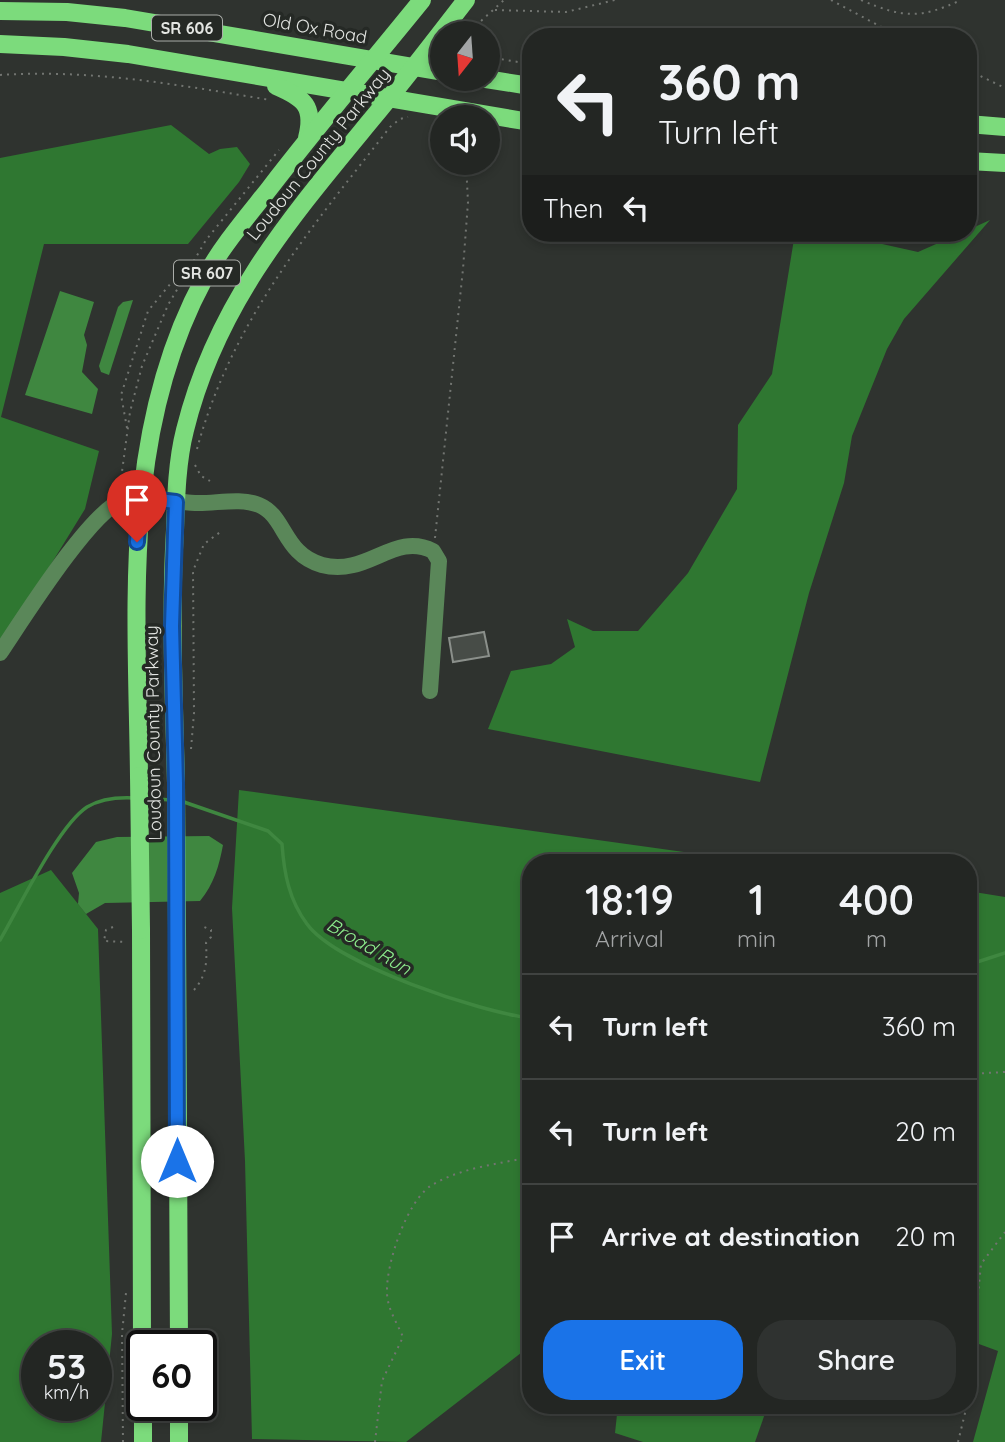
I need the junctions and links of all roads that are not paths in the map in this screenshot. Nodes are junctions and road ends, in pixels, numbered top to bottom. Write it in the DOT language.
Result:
graph roads {
  1 [pos="422,0"];
  2 [pos="464,4"];
  3 [pos="0,11"];
  4 [pos="0,44"];
  5 [pos="373,60"];
  6 [pos="414,67"];
  7 [pos="430,70"];
  8 [pos="247,75"];
  9 [pos="500,80"];
  10 [pos="522,85"];
  11 [pos="347,91"];
  12 [pos="390,98"];
  13 [pos="522,121"];
  14 [pos="977,125"];
  15 [pos="1005,127"];
  16 [pos="306,140"];
  17 [pos="977,161"];
  18 [pos="1005,163"];
  19 [pos="140,498"];
  20 [pos="176,502"];
  21 [pos="0,653"];
  22 [pos="430,691"];
  23 [pos="142,1330"];
  24 [pos="179,1330"];
  25 [pos="143,1421"];
  26 [pos="179,1421"];
  27 [pos="143,1442"];
  28 [pos="179,1442"];
  1 -- 5 [label="main road, Loudoun County Parkway"];
  2 -- 6 [label="main road, Loudoun County Parkway"];
  3 -- 5 [label="main road, Old Ox Road / SR 606"];
  4 -- 8 [label="main road, SR 606"];
  5 -- 6 [label="main road, Old Ox Road / SR 606"];
  5 -- 11 [label="main road, Loudoun County Parkway"];
  6 -- 7 [label="main road, Old Ox Road"];
  6 -- 12 [label="main road, Loudoun County Parkway / SR 607"];
  8 -- 11 [label="main road, SR 606"];
  8 -- 16 [label="main road"];
  9 -- 10 [label="main road"];
  11 -- 12 [label="main road, SR 606"];
  11 -- 16 [label="main road, Loudoun County Parkway / SR 607"];
  12 -- 13 [label="main road"];
  12 -- 20 [label="main road, Loudoun County Parkway / SR 607"];
  14 -- 15 [label="main road"];
  16 -- 19 [label="main road, Loudoun County Parkway / SR 607"];
  17 -- 18 [label="main road"];
  19 -- 20 [label="lane"];
  19 -- 21 [label="lane"];
  19 -- 23 [label="main road, Loudoun County Parkway / SR 607, bridge"];
  20 -- 22 [label="lane"];
  20 -- 24 [label="main road, Loudoun County Parkway / SR 607, bridge"];
  25 -- 27 [label="main road"];
  26 -- 28 [label="main road"];
}
